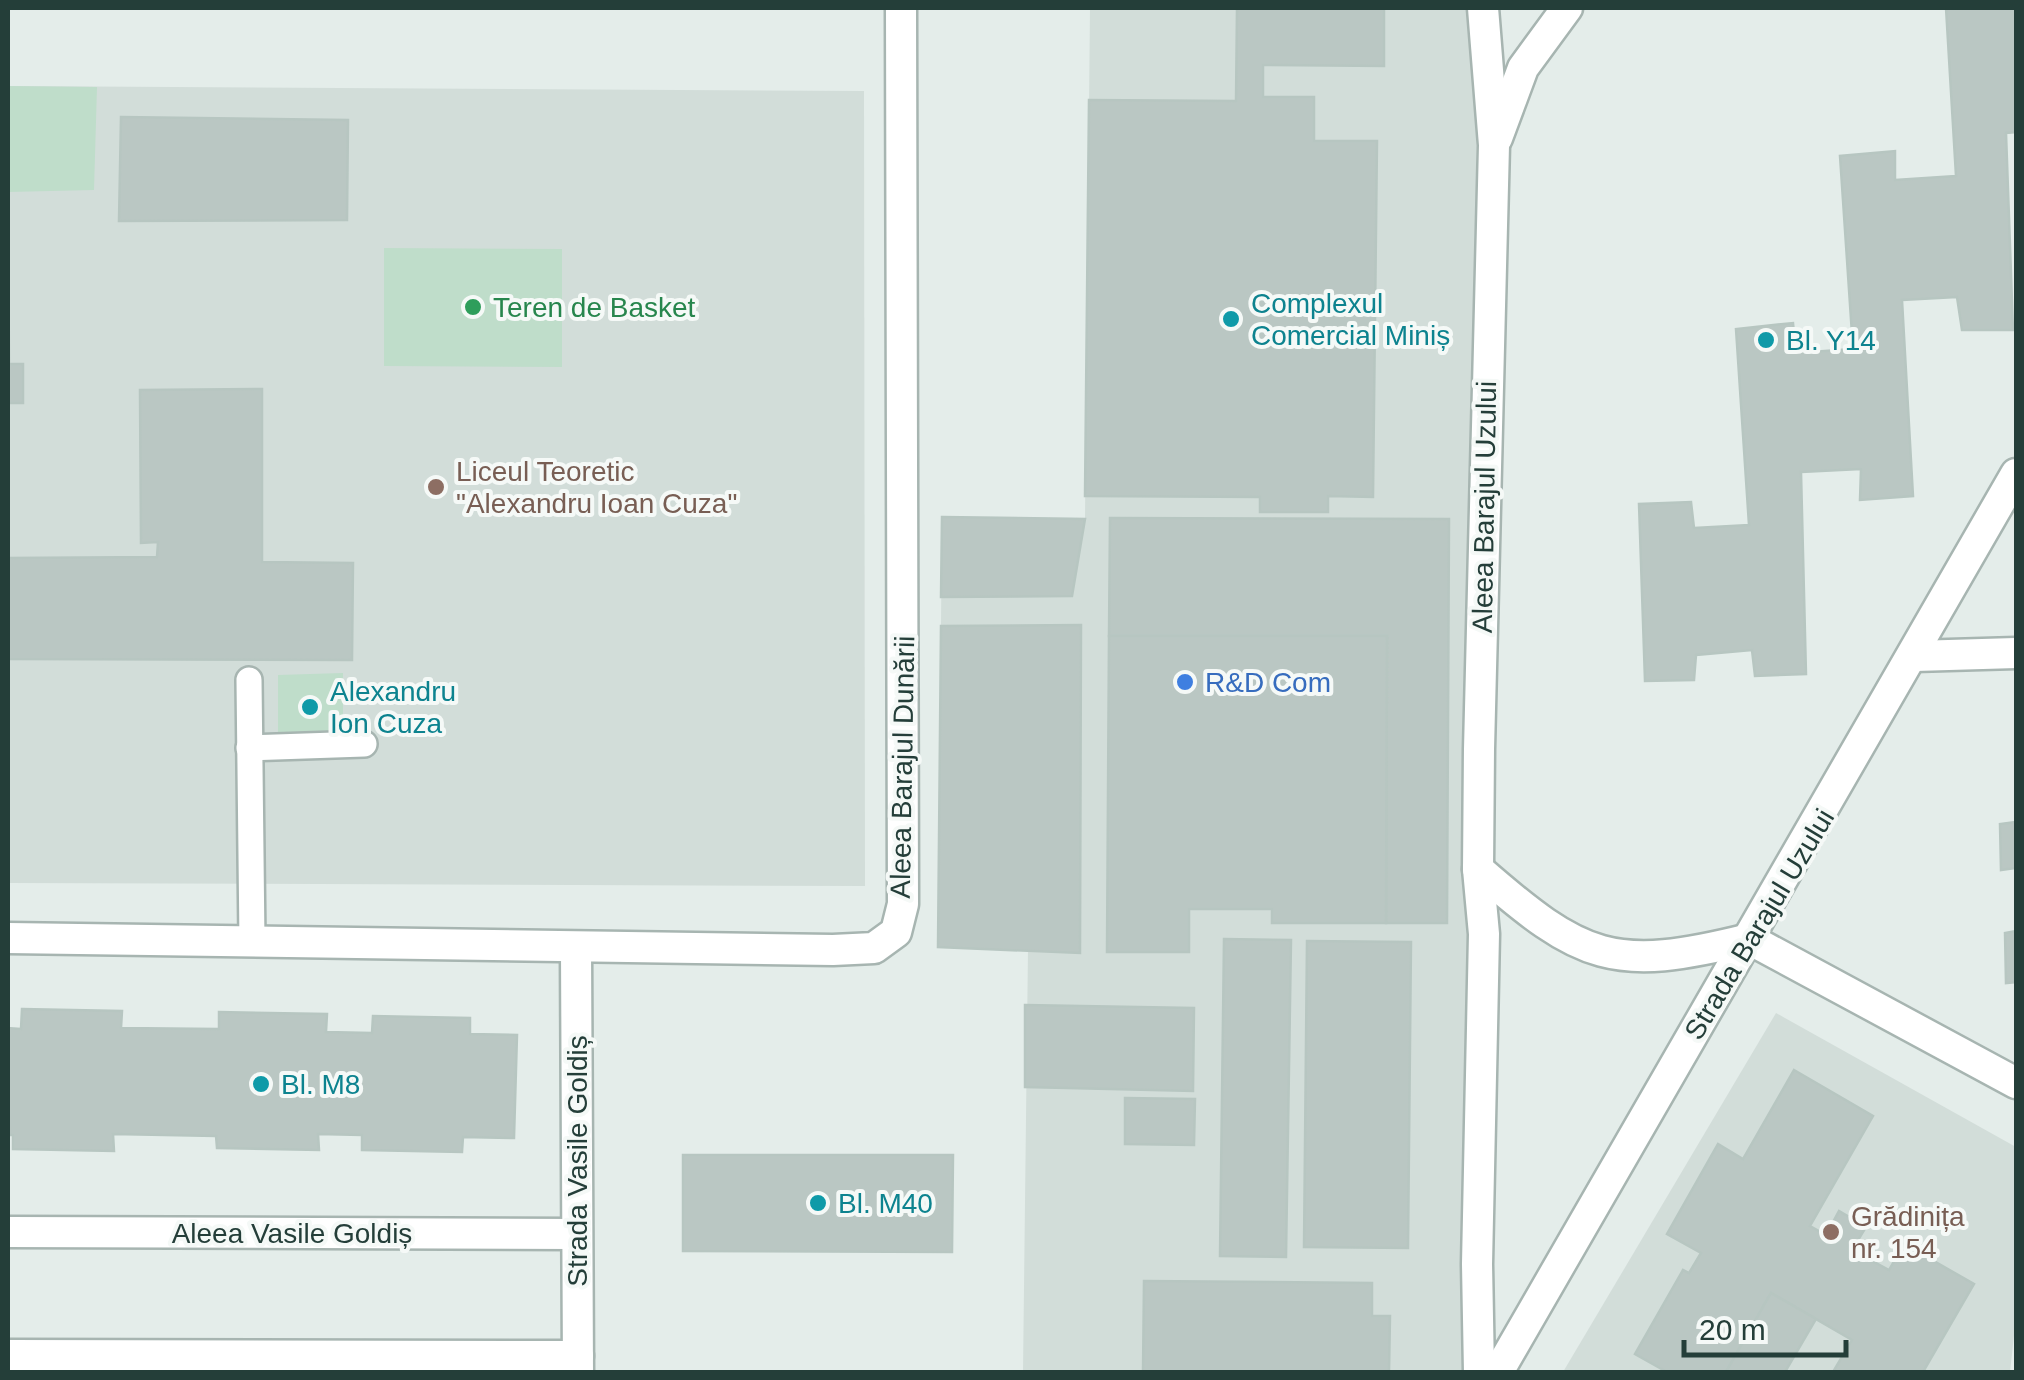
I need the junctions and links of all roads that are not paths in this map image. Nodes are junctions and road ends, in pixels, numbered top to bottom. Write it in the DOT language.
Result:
graph roads {
  1 [pos="902,8"];
  2 [pos="1483,8"];
  3 [pos="1567,8"];
  4 [pos="1494,146"];
  5 [pos="2016,474"];
  6 [pos="2016,653"];
  7 [pos="1915,656"];
  8 [pos="249,680"];
  9 [pos="364,744"];
  10 [pos="250,748"];
  11 [pos="1478,869"];
  12 [pos="8,938"];
  13 [pos="1749,940"];
  14 [pos="252,942"];
  15 [pos="576,949"];
  16 [pos="2016,1083"];
  17 [pos="8,1232"];
  18 [pos="576,1234"];
  19 [pos="8,1355"];
  20 [pos="578,1364"];
  21 [pos="1479,1372"];
  22 [pos="1498,1372"];
  1 -- 15 [label="street, Aleea Barajul Dunării"];
  2 -- 4 [label="street, Aleea Barajul Uzului"];
  3 -- 4 [label="street, Aleea Barajul Uzului"];
  4 -- 11 [label="street, Aleea Barajul Uzului"];
  5 -- 7 [label="street, Strada Barajul Uzului"];
  6 -- 7 [label="street"];
  7 -- 13 [label="street, Strada Barajul Uzului"];
  8 -- 10 [label="lane"];
  9 -- 10 [label="lane"];
  10 -- 14 [label="lane"];
  11 -- 13 [label="street"];
  11 -- 21 [label="street, Aleea Barajul Uzului"];
  12 -- 14 [label="street, Aleea Barajul Dunării"];
  13 -- 16 [label="street"];
  13 -- 22 [label="street, Strada Barajul Uzului"];
  14 -- 15 [label="street, Aleea Barajul Dunării"];
  15 -- 18 [label="street, Strada Vasile Goldiș"];
  17 -- 18 [label="street, Aleea Vasile Goldiș"];
  18 -- 20 [label="street, Strada Vasile Goldiș"];
  19 -- 20 [label="street"];
}
